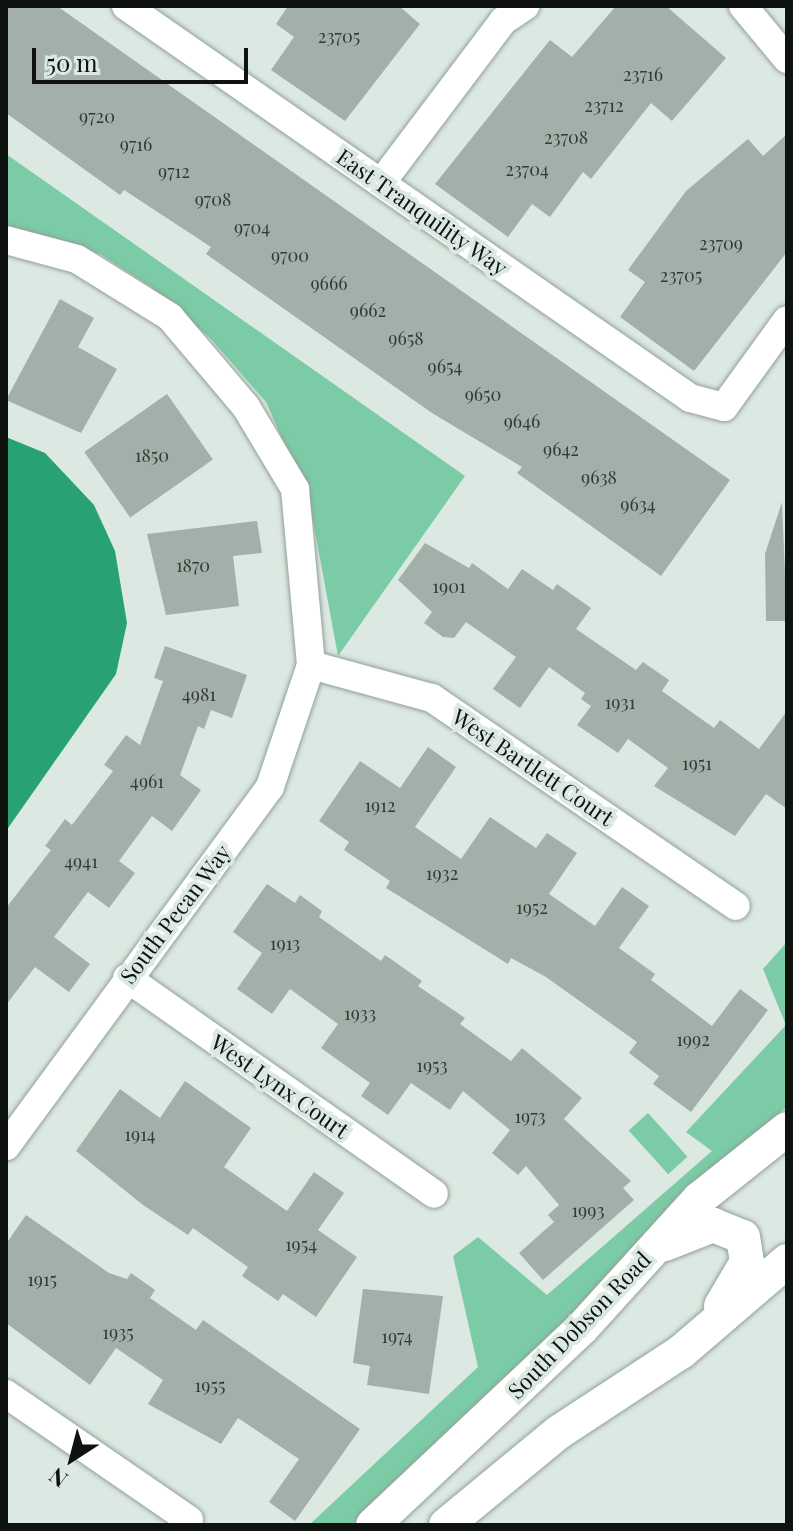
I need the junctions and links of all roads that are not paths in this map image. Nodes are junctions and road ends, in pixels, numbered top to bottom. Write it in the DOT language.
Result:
graph roads {
  1 [pos="126,6"];
  2 [pos="525,6"];
  3 [pos="743,6"];
  4 [pos="786,56"];
  5 [pos="381,183"];
  6 [pos="6,240"];
  7 [pos="787,320"];
  8 [pos="311,665"];
  9 [pos="736,906"];
  10 [pos="127,978"];
  11 [pos="787,1129"];
  12 [pos="6,1146"];
  13 [pos="434,1194"];
  14 [pos="651,1251"];
  15 [pos="787,1261"];
  16 [pos="681,1352"];
  17 [pos="6,1394"];
  18 [pos="189,1520"];
  19 [pos="373,1525"];
  20 [pos="446,1525"];
  1 -- 5 [label="street, East Tranquility Way"];
  2 -- 5 [label="street"];
  3 -- 4 [label="street"];
  5 -- 7 [label="street, East Tranquility Way"];
  6 -- 8 [label="street"];
  8 -- 9 [label="street, West Bartlett Court"];
  8 -- 10 [label="street, South Pecan Way"];
  10 -- 12 [label="street, South Pecan Way"];
  10 -- 13 [label="street, West Lynx Court"];
  11 -- 14 [label="street, South Dobson Road"];
  14 -- 16 [label="street"];
  14 -- 19 [label="street, South Dobson Road"];
  15 -- 16 [label="street"];
  16 -- 20 [label="street"];
  17 -- 18 [label="street"];
}
